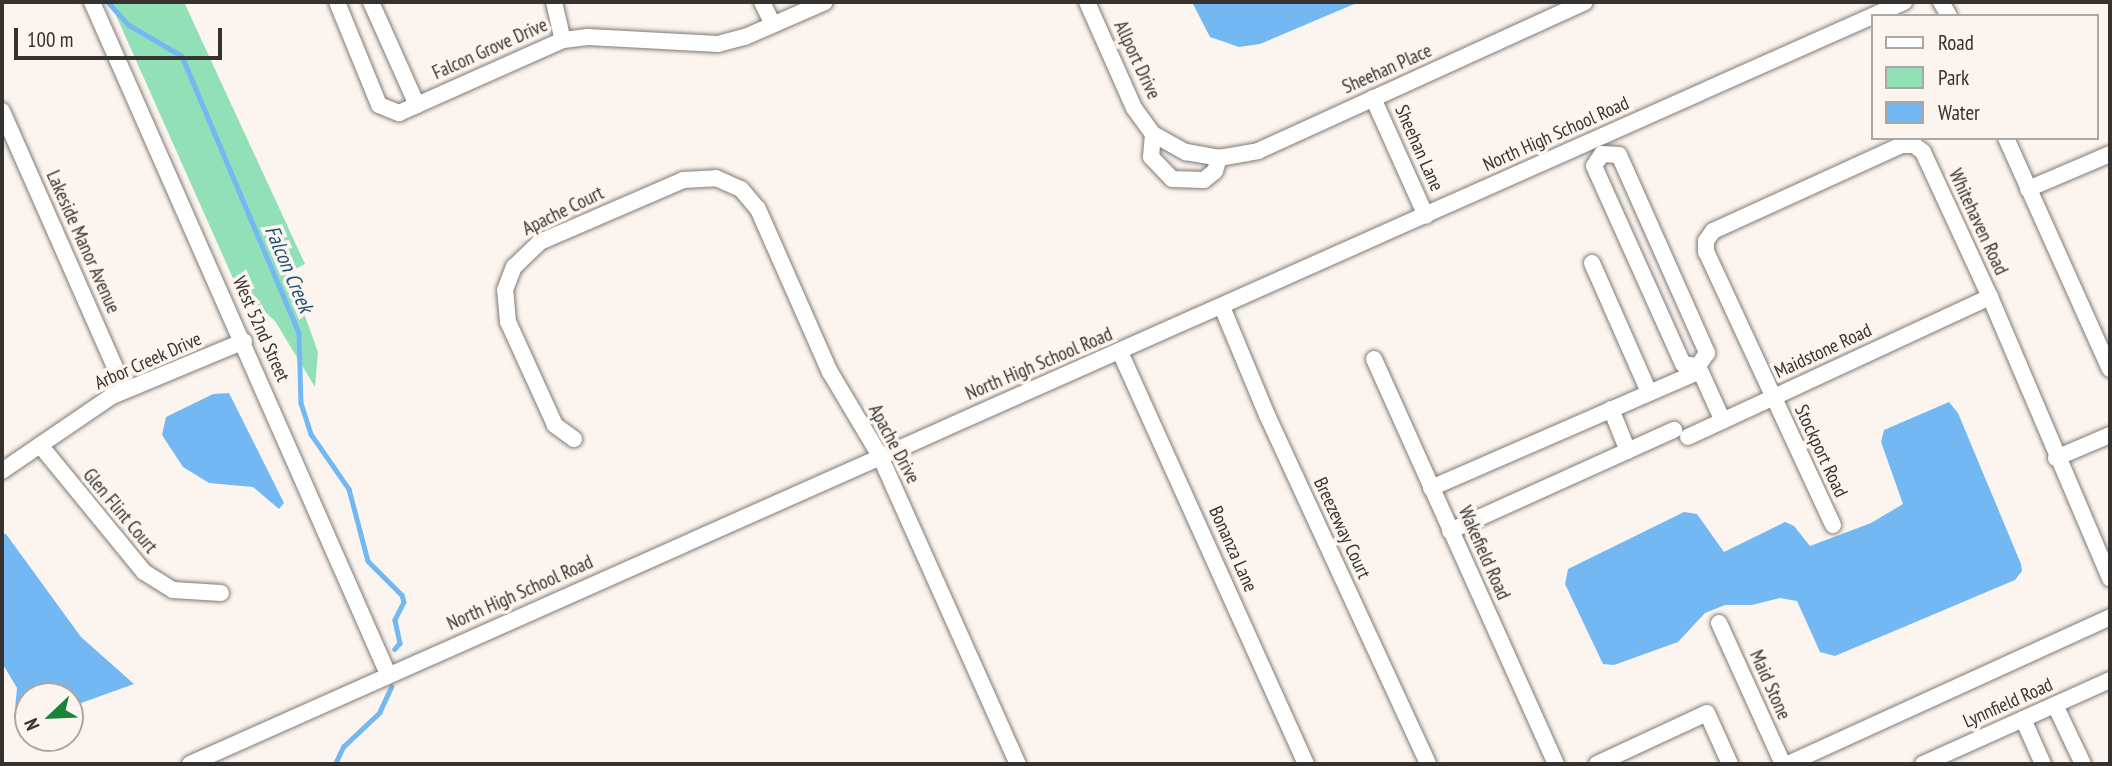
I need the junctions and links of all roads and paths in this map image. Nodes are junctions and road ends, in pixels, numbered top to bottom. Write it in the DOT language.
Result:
graph roads {
  1 [pos="92,2"];
  2 [pos="337,2"];
  3 [pos="371,2"];
  4 [pos="554,2"];
  5 [pos="762,2"];
  6 [pos="825,2"];
  7 [pos="1087,2"];
  8 [pos="1585,2"];
  9 [pos="1904,2"];
  10 [pos="1879,14"];
  11 [pos="1870,18"];
  12 [pos="773,25"];
  13 [pos="563,40"];
  14 [pos="1373,98"];
  15 [pos="417,104"];
  16 [pos="2,111"];
  17 [pos="1153,134"];
  18 [pos="2007,140"];
  19 [pos="1172,145"];
  20 [pos="9,146"];
  21 [pos="1599,146"];
  22 [pos="2110,154"];
  23 [pos="1219,158"];
  24 [pos="700,177"];
  25 [pos="2028,189"];
  26 [pos="1426,216"];
  27 [pos="1706,241"];
  28 [pos="1662,253"];
  29 [pos="1592,263"];
  30 [pos="1638,263"];
  31 [pos="1990,297"];
  32 [pos="1222,307"];
  33 [pos="244,341"];
  34 [pos="1120,352"];
  35 [pos="1374,359"];
  36 [pos="1699,368"];
  37 [pos="2110,369"];
  38 [pos="125,390"];
  39 [pos="1649,392"];
  40 [pos="1773,397"];
  41 [pos="1611,409"];
  42 [pos="1723,421"];
  43 [pos="2110,435"];
  44 [pos="574,439"];
  45 [pos="40,445"];
  46 [pos="1628,450"];
  47 [pos="880,456"];
  48 [pos="2056,458"];
  49 [pos="2,471"];
  50 [pos="1432,488"];
  51 [pos="1833,525"];
  52 [pos="1450,531"];
  53 [pos="2110,579"];
  54 [pos="221,593"];
  55 [pos="2110,617"];
  56 [pos="1719,624"];
  57 [pos="388,674"];
  58 [pos="2110,680"];
  59 [pos="2055,705"];
  60 [pos="2023,719"];
  61 [pos="190,764"];
  62 [pos="1018,764"];
  63 [pos="1307,764"];
  64 [pos="1428,764"];
  65 [pos="1556,764"];
  66 [pos="1597,764"];
  67 [pos="1730,764"];
  68 [pos="1786,764"];
  69 [pos="1923,764"];
  70 [pos="2043,764"];
  71 [pos="2083,764"];
  1 -- 33 [label="street, West 52nd Street"];
  2 -- 15 [label="street, Falcon Grove Drive"];
  3 -- 15 [label="street"];
  4 -- 13 [label="street"];
  5 -- 12 [label="street"];
  6 -- 12 [label="street, Falcon Grove Drive"];
  7 -- 17 [label="street, Allport Drive"];
  8 -- 14 [label="street, Sheehan Place"];
  9 -- 10 [label="street, North High School Road"];
  11 -- 21 [label="street, North High School Road"];
  12 -- 13 [label="street, Falcon Grove Drive"];
  13 -- 15 [label="street, Falcon Grove Drive"];
  14 -- 23 [label="street, Sheehan Place"];
  14 -- 26 [label="street, Sheehan Lane"];
  16 -- 20 [label="street, Lakeside Manor Avenue"];
  17 -- 19 [label="street, Allport Drive"];
  17 -- 23 [label="street, Allport Drive"];
  18 -- 25 [label="street"];
  19 -- 23 [label="street, Sheehan Place"];
  20 -- 38 [label="street, Lakeside Manor Avenue"];
  21 -- 26 [label="street, North High School Road"];
  21 -- 28 [label="street"];
  21 -- 30 [label="street"];
  22 -- 25 [label="street"];
  24 -- 44 [label="street, Apache Court"];
  24 -- 47 [label="street, Apache Drive"];
  25 -- 37 [label="street"];
  26 -- 32 [label="street, North High School Road"];
  27 -- 31 [label="street, Whitehaven Road"];
  27 -- 40 [label="street, Stockport Road"];
  28 -- 30 [label="street"];
  28 -- 36 [label="street"];
  29 -- 39 [label="street"];
  30 -- 36 [label="street"];
  31 -- 40 [label="street, Maidstone Road"];
  31 -- 48 [label="street, Whitehaven Road"];
  32 -- 34 [label="street, North High School Road"];
  32 -- 64 [label="street, Breezeway Court"];
  33 -- 38 [label="street, Arbor Creek Drive"];
  33 -- 57 [label="street, West 52nd Street"];
  34 -- 47 [label="street, North High School Road"];
  34 -- 63 [label="street, Bonanza Lane"];
  35 -- 50 [label="street, Wakefield Road"];
  36 -- 39 [label="street"];
  36 -- 42 [label="street"];
  38 -- 45 [label="street, Arbor Creek Drive"];
  39 -- 41 [label="street"];
  40 -- 42 [label="street, Maidstone Road"];
  40 -- 51 [label="street, Stockport Road"];
  41 -- 46 [label="street"];
  41 -- 50 [label="street"];
  42 -- 46 [label="street"];
  43 -- 48 [label="street"];
  45 -- 49 [label="street, Arbor Creek Drive"];
  45 -- 54 [label="street, Glen Flint Court"];
  46 -- 52 [label="street"];
  47 -- 57 [label="street, North High School Road"];
  47 -- 62 [label="street, Apache Drive"];
  48 -- 53 [label="street, Whitehaven Road"];
  50 -- 52 [label="street, Wakefield Road"];
  52 -- 65 [label="street, Wakefield Road"];
  55 -- 68 [label="street"];
  56 -- 68 [label="street, Maid Stone"];
  57 -- 61 [label="street, North High School Road"];
  58 -- 59 [label="street, Lynnfield Road"];
  59 -- 60 [label="street, Lynnfield Road"];
  59 -- 71 [label="street"];
  60 -- 69 [label="street, Lynnfield Road"];
  60 -- 70 [label="street"];
  66 -- 67 [label="street"];
}
